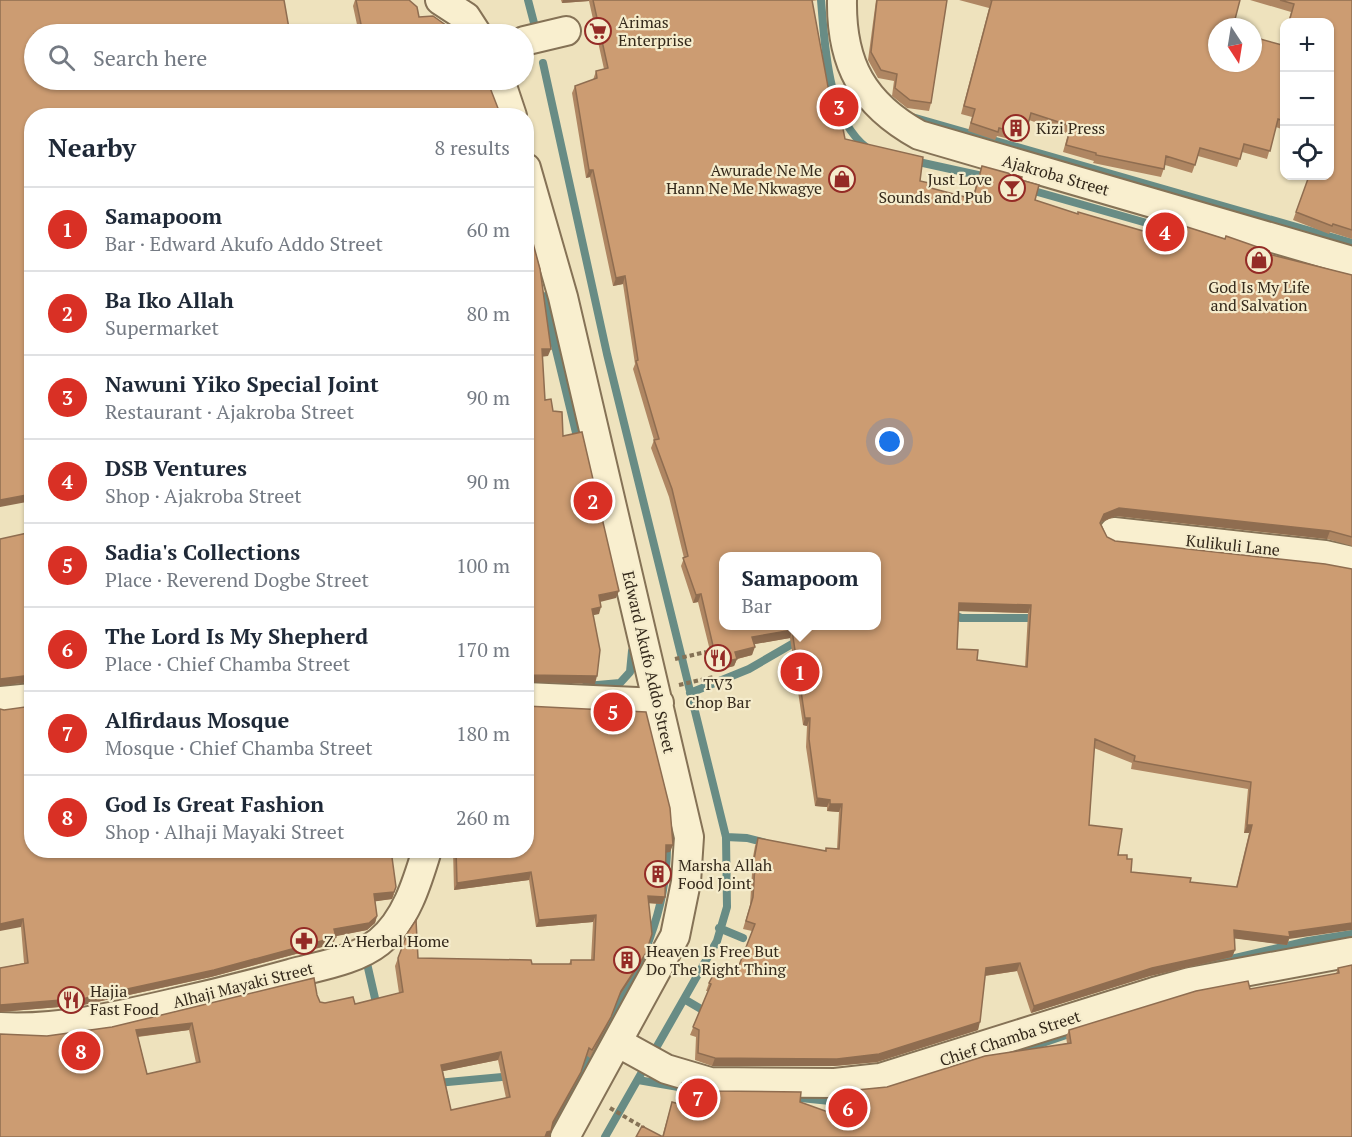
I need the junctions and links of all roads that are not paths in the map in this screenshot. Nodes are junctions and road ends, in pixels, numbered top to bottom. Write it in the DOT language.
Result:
graph roads {
  1 [pos="440,0"];
  2 [pos="842,0"];
  3 [pos="474,17"];
  4 [pos="566,31"];
  5 [pos="534,38"];
  6 [pos="503,90"];
  7 [pos="509,108"];
  8 [pos="534,196"];
  9 [pos="1352,261"];
  10 [pos="1114,532"];
  11 [pos="1352,561"];
  12 [pos="667,694"];
  13 [pos="534,698"];
  14 [pos="24,699"];
  15 [pos="0,701"];
  16 [pos="424,858"];
  17 [pos="1352,952"];
  18 [pos="0,1027"];
  19 [pos="628,1048"];
  20 [pos="565,1137"];
  1 -- 3 [label="street"];
  2 -- 9 [label="street, Ajakroba Street"];
  4 -- 5 [label="street"];
  6 -- 7 [label="street"];
  8 -- 12 [label="street, Edward Akufo Addo Street"];
  10 -- 11 [label="street, Kulikuli Lane"];
  12 -- 13 [label="street"];
  12 -- 19 [label="street, Edward Akufo Addo Street"];
  14 -- 15 [label="street"];
  16 -- 18 [label="street, Alhaji Mayaki Street"];
  17 -- 19 [label="street, Chief Chamba Street"];
  19 -- 20 [label="street, Edward Akufo Addo Street"];
}
